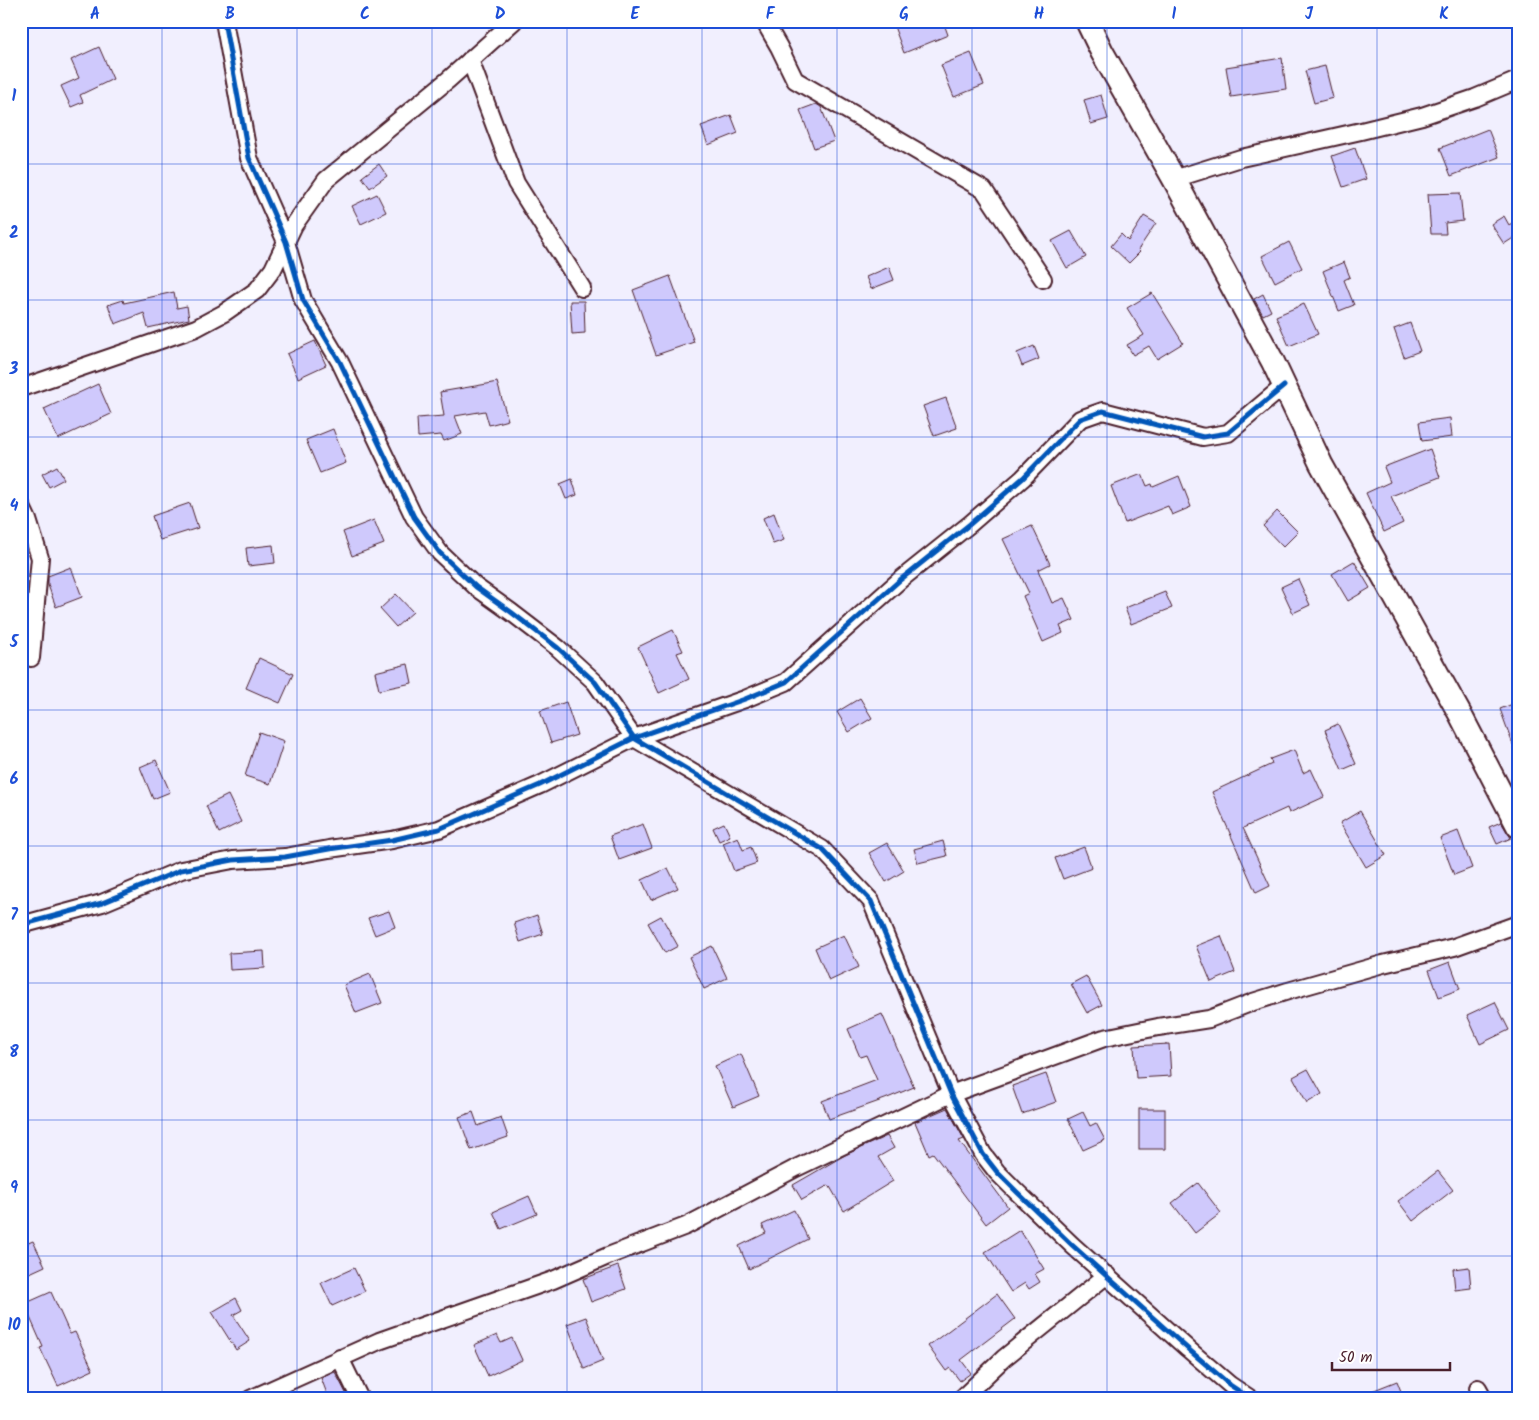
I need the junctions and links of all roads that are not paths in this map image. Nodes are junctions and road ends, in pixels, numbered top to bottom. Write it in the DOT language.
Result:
graph roads {
  1 [pos="224,21"];
  2 [pos="514,21"];
  3 [pos="764,21"];
  4 [pos="1088,21"];
  5 [pos="470,60"];
  6 [pos="1518,80"];
  7 [pos="1174,178"];
  8 [pos="286,242"];
  9 [pos="1043,279"];
  10 [pos="582,288"];
  11 [pos="1284,386"];
  12 [pos="21,388"];
  13 [pos="21,505"];
  14 [pos="31,658"];
  15 [pos="634,738"];
  16 [pos="1518,826"];
  17 [pos="1518,924"];
  18 [pos="21,925"];
  19 [pos="951,1094"];
  20 [pos="1107,1275"];
  21 [pos="340,1358"];
  22 [pos="250,1399"];
  23 [pos="360,1399"];
  24 [pos="962,1399"];
  25 [pos="1251,1399"];
  1 -- 8 [label="street"];
  2 -- 5 [label="street"];
  3 -- 9 [label="street"];
  4 -- 7 [label="street"];
  5 -- 8 [label="street"];
  5 -- 10 [label="street"];
  6 -- 7 [label="street"];
  7 -- 11 [label="street"];
  8 -- 12 [label="street"];
  8 -- 15 [label="street"];
  11 -- 15 [label="street"];
  11 -- 16 [label="street"];
  13 -- 14 [label="street"];
  15 -- 18 [label="street"];
  15 -- 19 [label="street"];
  17 -- 19 [label="street"];
  19 -- 20 [label="street"];
  19 -- 21 [label="street"];
  20 -- 24 [label="street"];
  20 -- 25 [label="street"];
  21 -- 22 [label="street"];
  21 -- 23 [label="street"];
}
